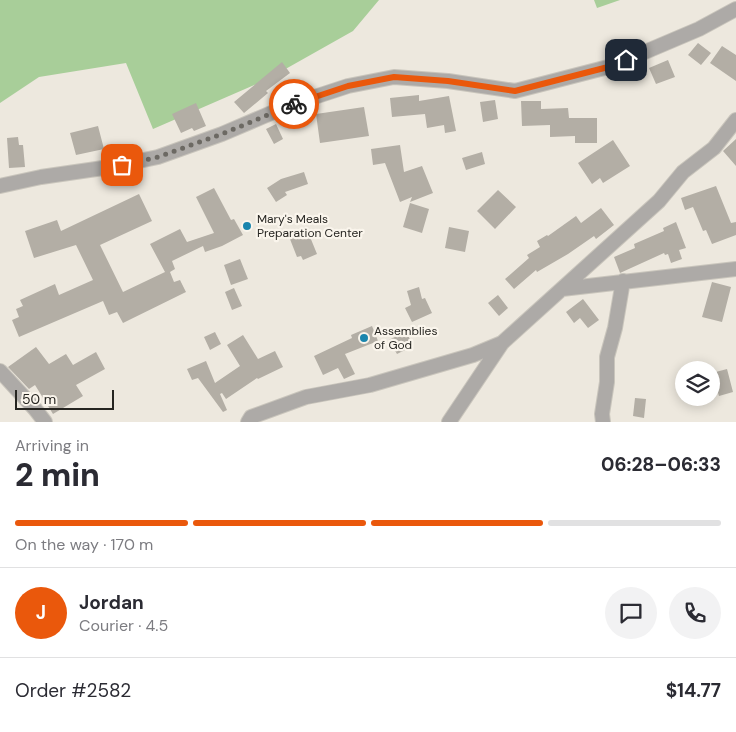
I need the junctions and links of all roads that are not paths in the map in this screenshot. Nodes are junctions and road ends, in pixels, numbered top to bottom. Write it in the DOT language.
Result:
graph roads {
  1 [pos="736,9"];
  2 [pos="736,120"];
  3 [pos="0,186"];
  4 [pos="736,269"];
  5 [pos="623,281"];
  6 [pos="562,289"];
  7 [pos="502,343"];
  8 [pos="0,371"];
  9 [pos="45,422"];
  10 [pos="248,422"];
  11 [pos="449,422"];
  12 [pos="603,422"];
  1 -- 3 [label="street"];
  2 -- 6 [label="street"];
  4 -- 5 [label="street"];
  5 -- 6 [label="street"];
  5 -- 12 [label="street"];
  6 -- 7 [label="street"];
  7 -- 10 [label="street"];
  7 -- 11 [label="street"];
  8 -- 9 [label="street"];
}
